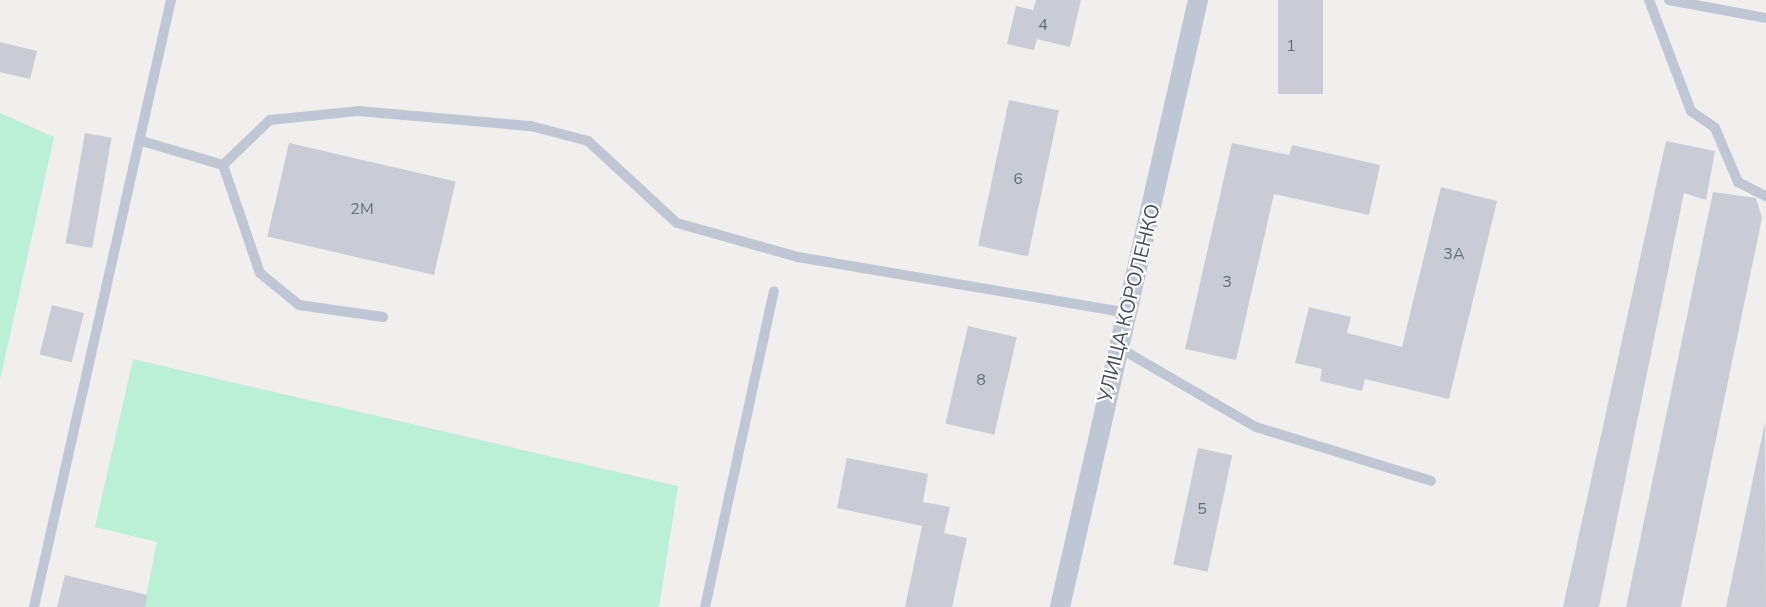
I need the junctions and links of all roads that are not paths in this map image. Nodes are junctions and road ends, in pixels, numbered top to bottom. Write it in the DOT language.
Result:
graph roads {
  1 [pos="171,0"];
  2 [pos="1198,0"];
  3 [pos="1649,0"];
  4 [pos="1669,0"];
  5 [pos="1766,18"];
  6 [pos="142,141"];
  7 [pos="223,165"];
  8 [pos="1766,196"];
  9 [pos="774,291"];
  10 [pos="1124,312"];
  11 [pos="383,317"];
  12 [pos="1116,346"];
  13 [pos="1431,481"];
  14 [pos="33,607"];
  15 [pos="705,607"];
  16 [pos="1060,607"];
  1 -- 6 [label="lane"];
  2 -- 10 [label="street, УЛИЦА КОРОЛЕНКО"];
  3 -- 8 [label="lane"];
  4 -- 5 [label="lane"];
  6 -- 7 [label="lane"];
  6 -- 14 [label="lane"];
  7 -- 10 [label="lane"];
  7 -- 11 [label="lane"];
  9 -- 15 [label="lane"];
  10 -- 12 [label="street, УЛИЦА КОРОЛЕНКО"];
  12 -- 13 [label="lane"];
  12 -- 16 [label="street, УЛИЦА КОРОЛЕНКО"];
}
